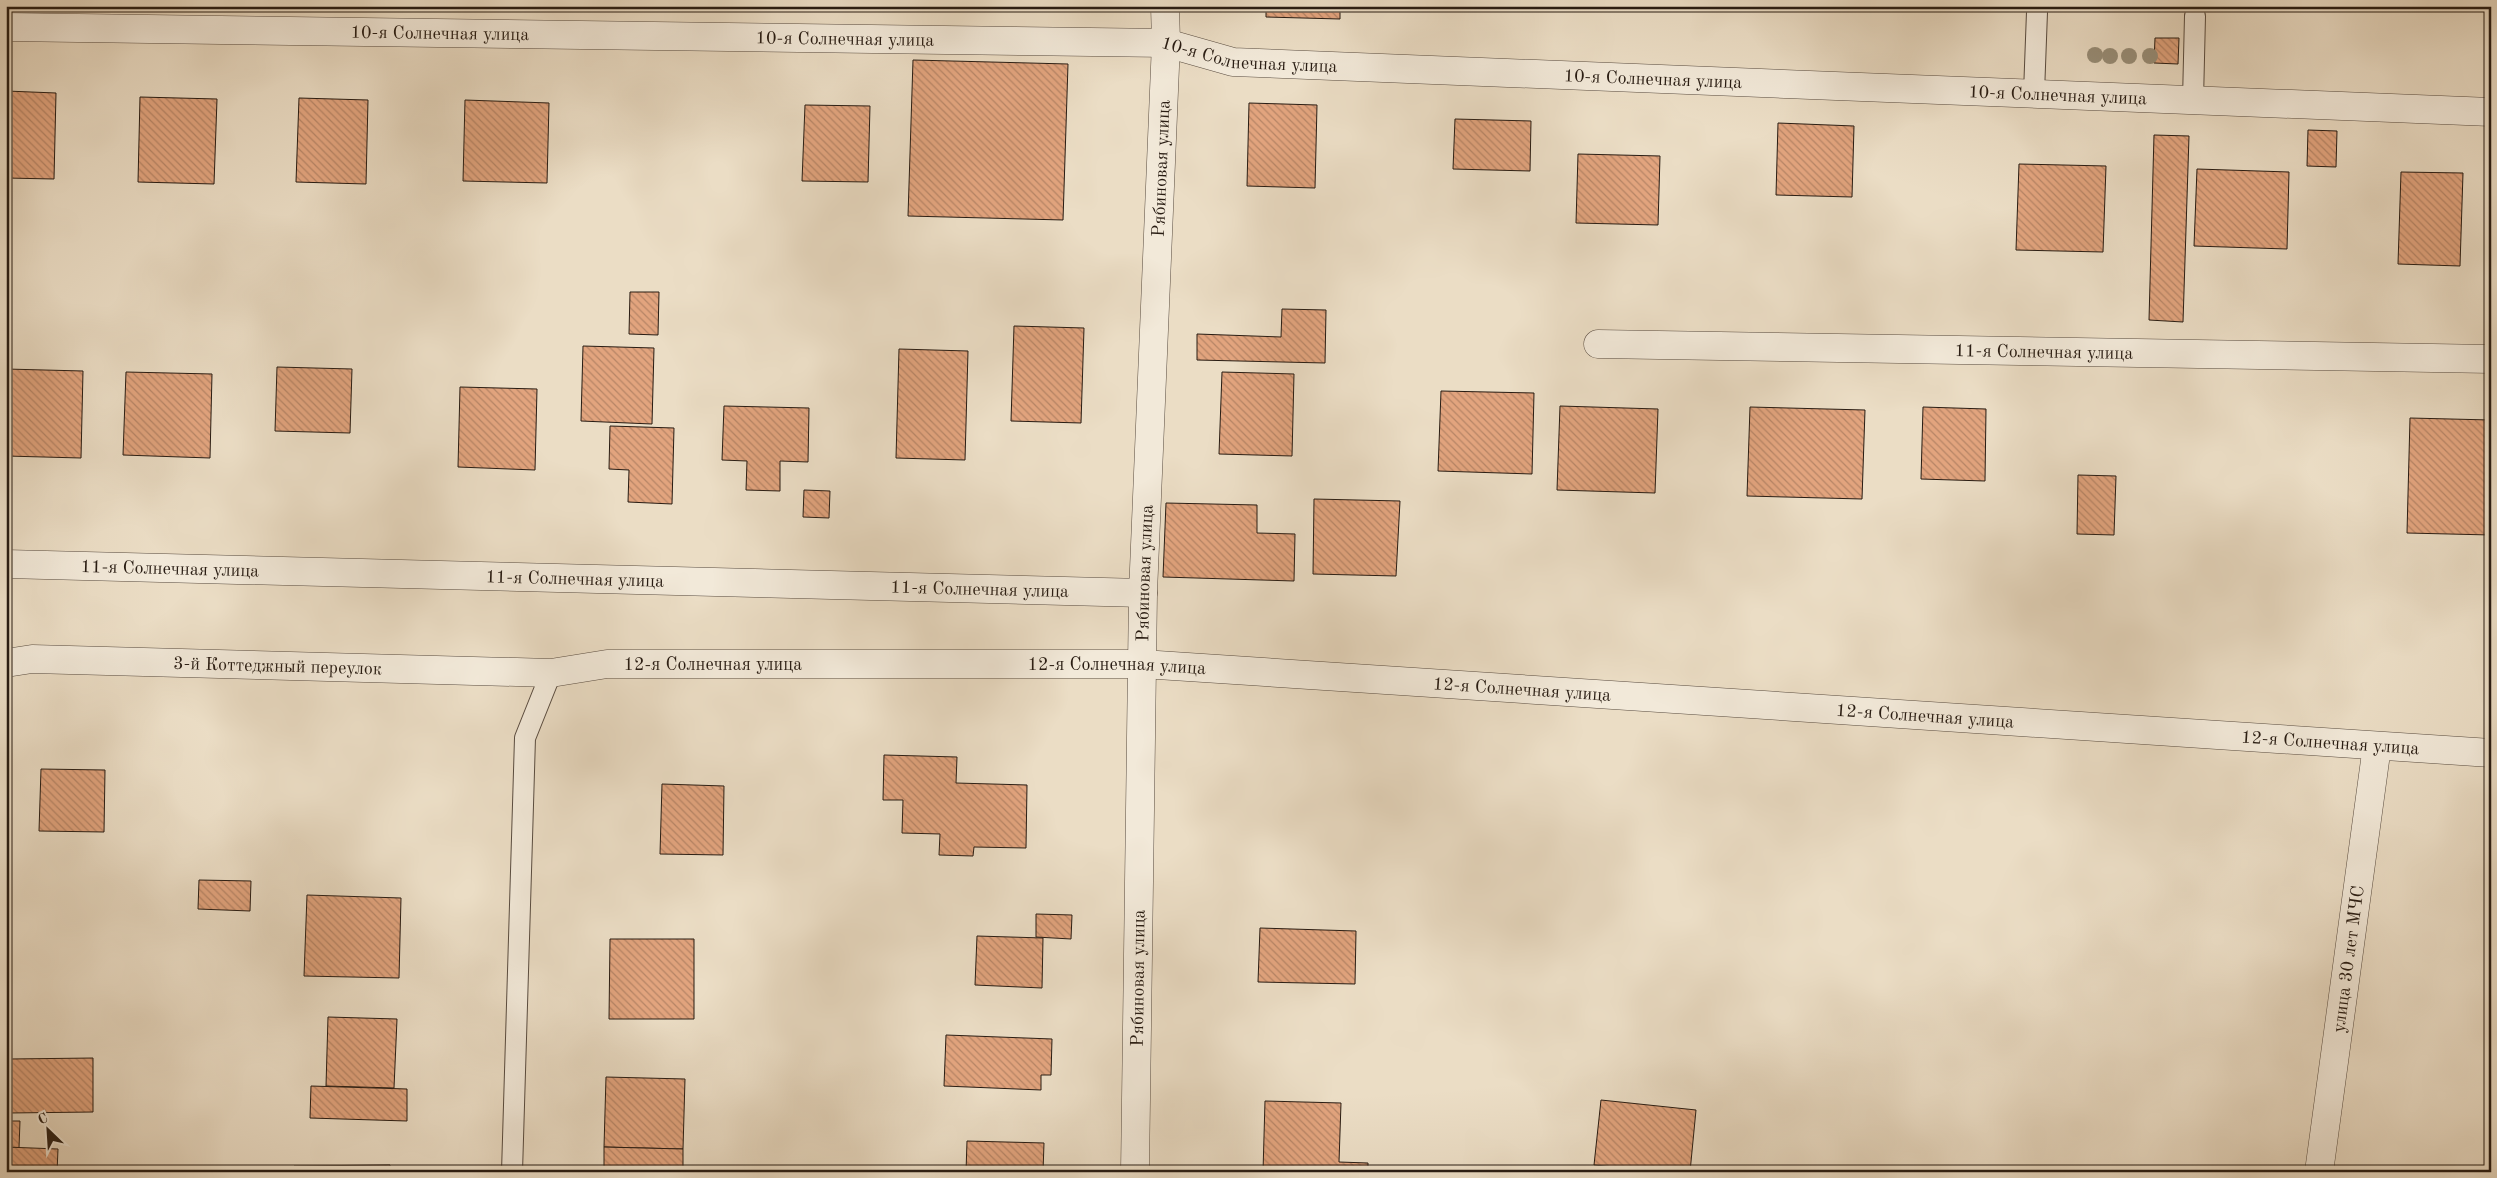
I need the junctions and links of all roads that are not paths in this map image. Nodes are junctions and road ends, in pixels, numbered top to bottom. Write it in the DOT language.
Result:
graph roads {
  1 [pos="1165,6"];
  2 [pos="2037,12"];
  3 [pos="2195,16"];
  4 [pos="6,27"];
  5 [pos="1166,43"];
  6 [pos="2034,93"];
  7 [pos="2193,100"];
  8 [pos="2491,112"];
  9 [pos="1598,344"];
  10 [pos="2491,358"];
  11 [pos="6,564"];
  12 [pos="1143,593"];
  13 [pos="6,663"];
  14 [pos="1142,664"];
  15 [pos="551,673"];
  16 [pos="2377,746"];
  17 [pos="2491,753"];
  18 [pos="512,1172"];
  19 [pos="1135,1172"];
  20 [pos="2319,1172"];
  1 -- 5 [label="street, Рябиновая улица"];
  2 -- 6 [label="lane"];
  3 -- 7 [label="lane"];
  4 -- 5 [label="street, 10-я Солнечная улица"];
  5 -- 6 [label="street, 10-я Солнечная улица"];
  5 -- 12 [label="street, Рябиновая улица"];
  6 -- 7 [label="street, 10-я Солнечная улица"];
  7 -- 8 [label="street, 10-я Солнечная улица"];
  9 -- 10 [label="street, 11-я Солнечная улица"];
  11 -- 12 [label="street, 11-я Солнечная улица"];
  12 -- 14 [label="street, Рябиновая улица"];
  13 -- 15 [label="street, 3-й Коттеджный переулок"];
  14 -- 15 [label="street, 12-я Солнечная улица"];
  14 -- 16 [label="street, 12-я Солнечная улица"];
  14 -- 19 [label="street, Рябиновая улица"];
  15 -- 18 [label="lane"];
  16 -- 17 [label="street, 12-я Солнечная улица"];
  16 -- 20 [label="street, улица 30 лет МЧС"];
}
